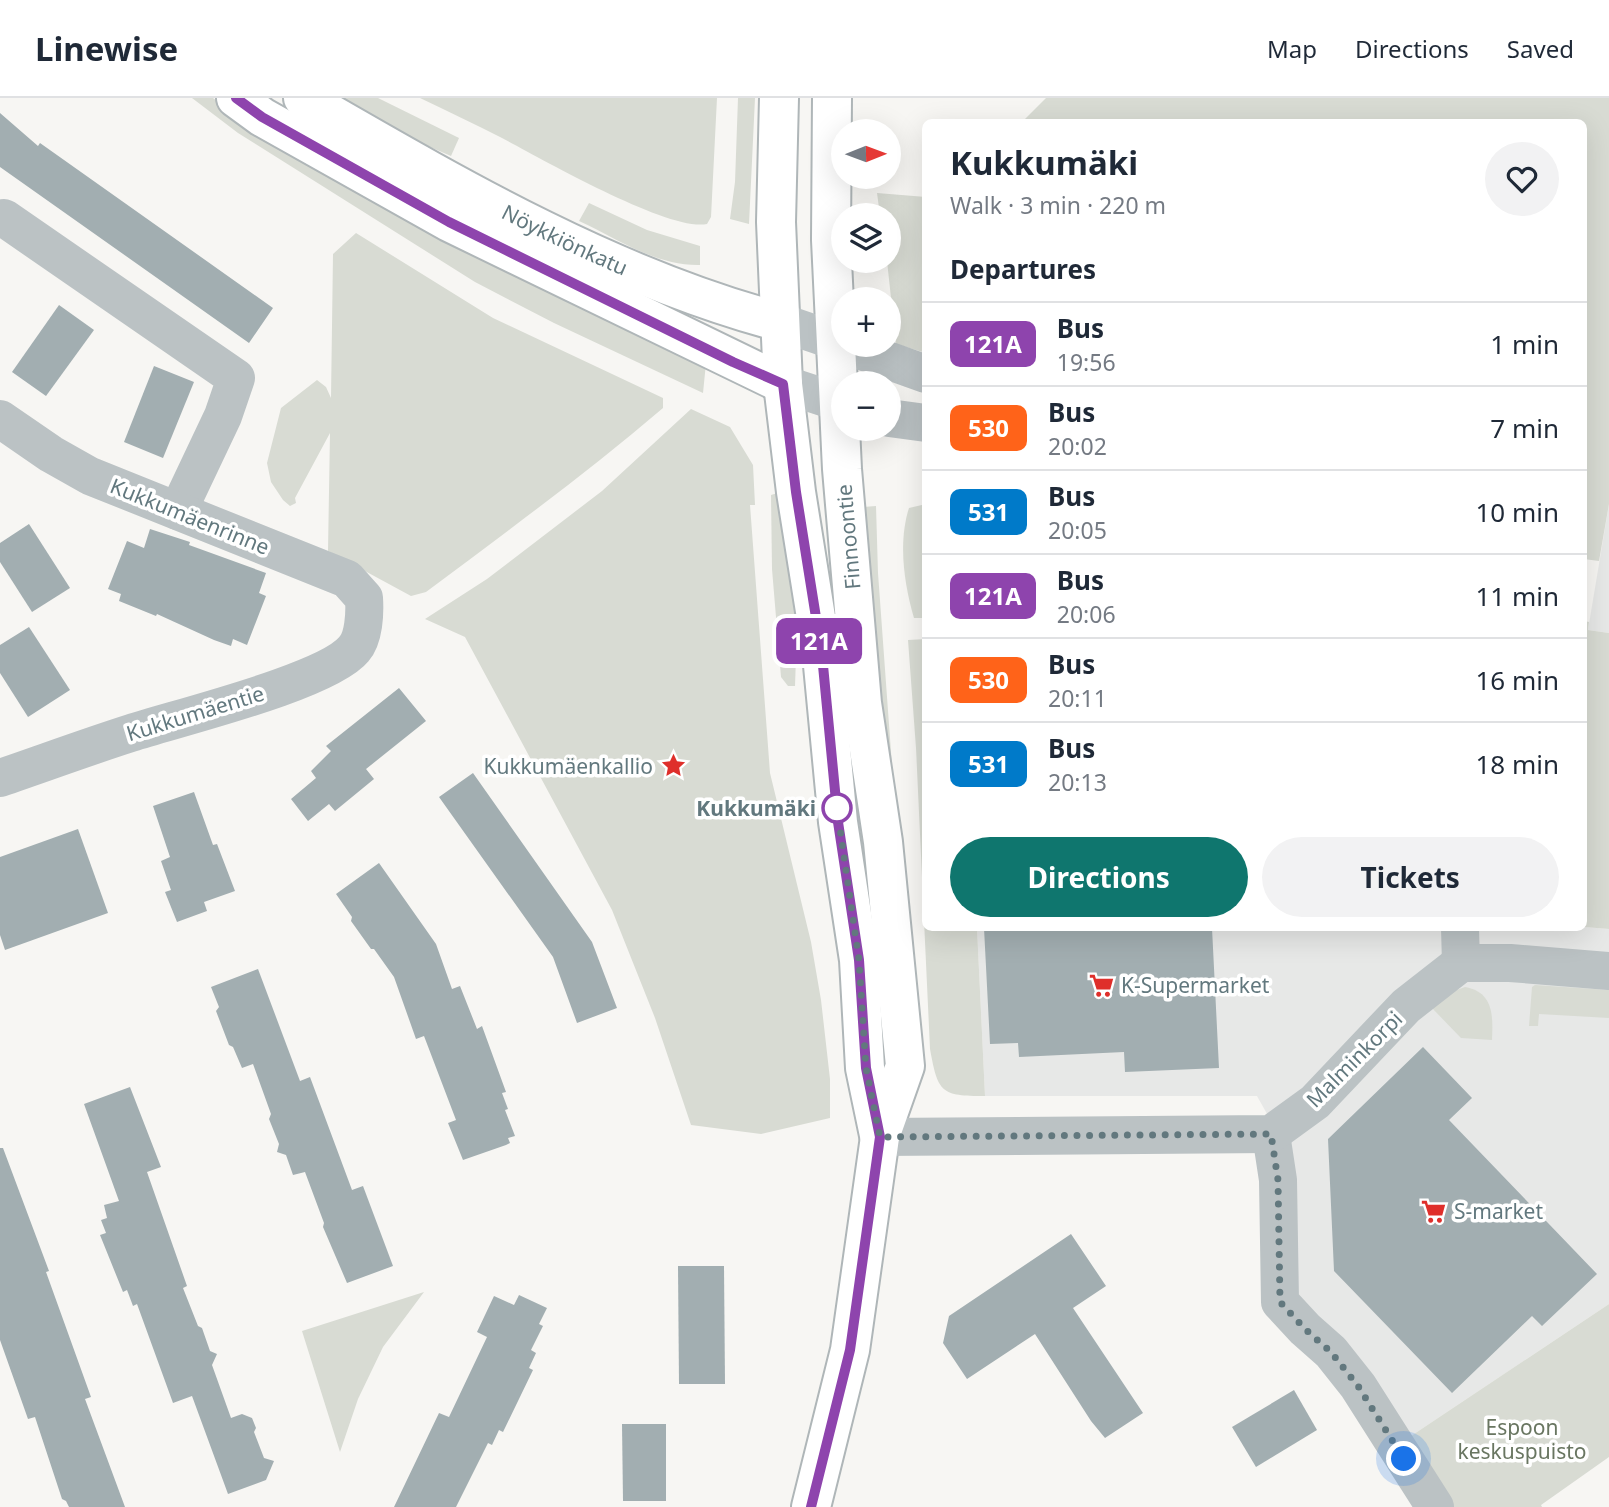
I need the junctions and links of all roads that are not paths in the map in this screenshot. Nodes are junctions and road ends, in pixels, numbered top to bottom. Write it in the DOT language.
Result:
graph roads {
  1 [pos="236,98"];
  2 [pos="303,98"];
  3 [pos="779,98"];
  4 [pos="832,98"];
  5 [pos="4,218"];
  6 [pos="836,287"];
  7 [pos="780,322"];
  8 [pos="831,340"];
  9 [pos="878,357"];
  10 [pos="922,373"];
  11 [pos="783,384"];
  12 [pos="831,400"];
  13 [pos="0,419"];
  14 [pos="901,420"];
  15 [pos="922,422"];
  16 [pos="844,441"];
  17 [pos="178,511"];
  18 [pos="365,618"];
  19 [pos="0,778"];
  20 [pos="1460,945"];
  21 [pos="1609,971"];
  22 [pos="1271,1134"];
  23 [pos="880,1137"];
  24 [pos="811,1507"];
  25 [pos="1435,1507"];
  1 -- 11 [label="main road, Nöykkiönkatu"];
  2 -- 7 [label="main road, Nöykkiönkatu"];
  3 -- 7 [label="main road, Finnoontie"];
  4 -- 6 [label="main road, Finnoontie"];
  5 -- 17 [label="street"];
  7 -- 8 [label="street, Nöykkiönkatu"];
  7 -- 11 [label="main road, Finnoontie"];
  9 -- 10 [label="street, Nöykkiönkatu"];
  11 -- 12 [label="street, Nöykkiönkatu"];
  11 -- 23 [label="main road, Finnoontie"];
  13 -- 17 [label="street, Kukkumäenrinne"];
  14 -- 15 [label="street"];
  16 -- 23 [label="main road, Finnoontie"];
  17 -- 18 [label="street, Kukkumäenrinne"];
  18 -- 19 [label="street, Kukkumäentie"];
  20 -- 21 [label="street, Malminkorpi"];
  20 -- 22 [label="street, Malminkorpi"];
  22 -- 23 [label="street"];
  22 -- 25 [label="street"];
  23 -- 24 [label="main road, Finnoontie"];
}
